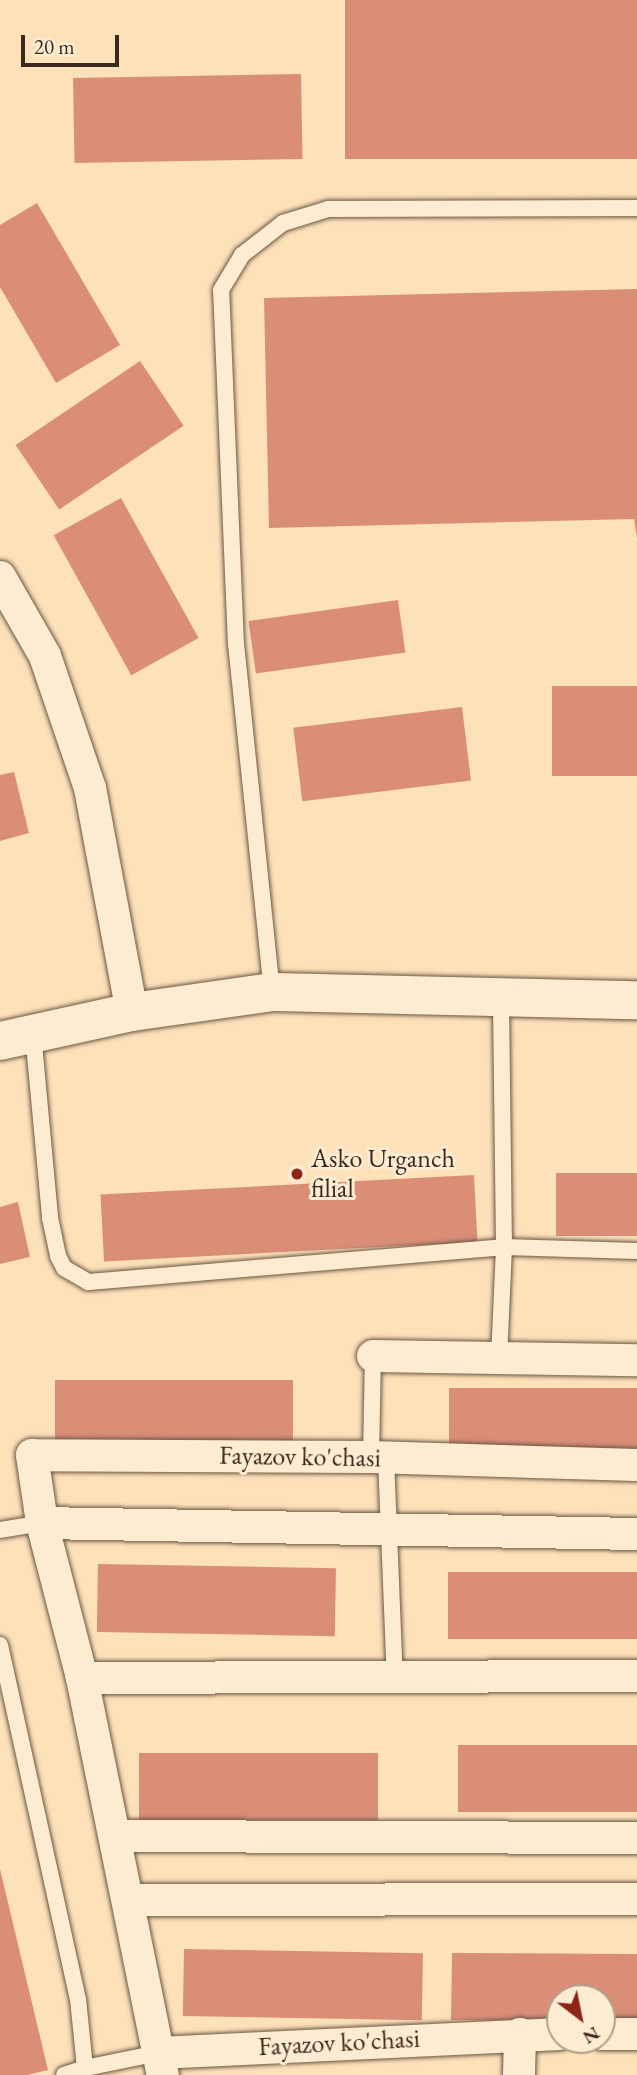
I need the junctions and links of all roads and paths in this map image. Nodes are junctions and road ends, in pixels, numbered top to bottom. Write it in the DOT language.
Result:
graph roads {
  1 [pos="637,208"];
  2 [pos="0,577"];
  3 [pos="272,992"];
  4 [pos="501,999"];
  5 [pos="637,1000"];
  6 [pos="132,1012"];
  7 [pos="17,1037"];
  8 [pos="503,1247"];
  9 [pos="637,1251"];
  10 [pos="373,1356"];
  11 [pos="499,1358"];
  12 [pos="637,1360"];
  13 [pos="379,1458"];
  14 [pos="637,1465"];
  15 [pos="42,1523"];
  16 [pos="386,1529"];
  17 [pos="0,1530"];
  18 [pos="637,1534"];
  19 [pos="0,1646"];
  20 [pos="637,1676"];
  21 [pos="82,1678"];
  22 [pos="395,1679"];
  23 [pos="115,1836"];
  24 [pos="637,1838"];
  25 [pos="637,1899"];
  26 [pos="129,1900"];
  27 [pos="520,2034"];
  28 [pos="546,2034"];
  29 [pos="616,2034"];
  30 [pos="637,2034"];
  31 [pos="161,2064"];
  32 [pos="85,2068"];
  33 [pos="64,2075"];
  34 [pos="519,2075"];
  1 -- 3 [label="lane"];
  2 -- 6 [label="street"];
  3 -- 4 [label="main road"];
  3 -- 6 [label="main road"];
  4 -- 5 [label="main road"];
  4 -- 8 [label="lane"];
  6 -- 7 [label="main road"];
  7 -- 8 [label="lane"];
  8 -- 9 [label="lane"];
  8 -- 11 [label="lane"];
  10 -- 11 [label="street"];
  10 -- 13 [label="lane"];
  11 -- 12 [label="street"];
  13 -- 14 [label="street, Fayazov ko'chasi"];
  13 -- 15 [label="street, Fayazov ko'chasi"];
  13 -- 16 [label="lane"];
  15 -- 16 [label="street"];
  15 -- 17 [label="lane"];
  15 -- 21 [label="street, Fayazov ko'chasi"];
  16 -- 18 [label="street"];
  16 -- 22 [label="lane"];
  19 -- 32 [label="lane"];
  20 -- 22 [label="street"];
  21 -- 22 [label="street"];
  21 -- 23 [label="street, Fayazov ko'chasi"];
  23 -- 24 [label="street"];
  23 -- 26 [label="street, Fayazov ko'chasi"];
  25 -- 26 [label="street"];
  26 -- 31 [label="street, Fayazov ko'chasi"];
  27 -- 28 [label="street, Fayazov ko'chasi"];
  27 -- 31 [label="street, Fayazov ko'chasi"];
  27 -- 34 [label="street"];
  29 -- 30 [label="street"];
  31 -- 32 [label="lane"];
  32 -- 33 [label="lane"];
}
